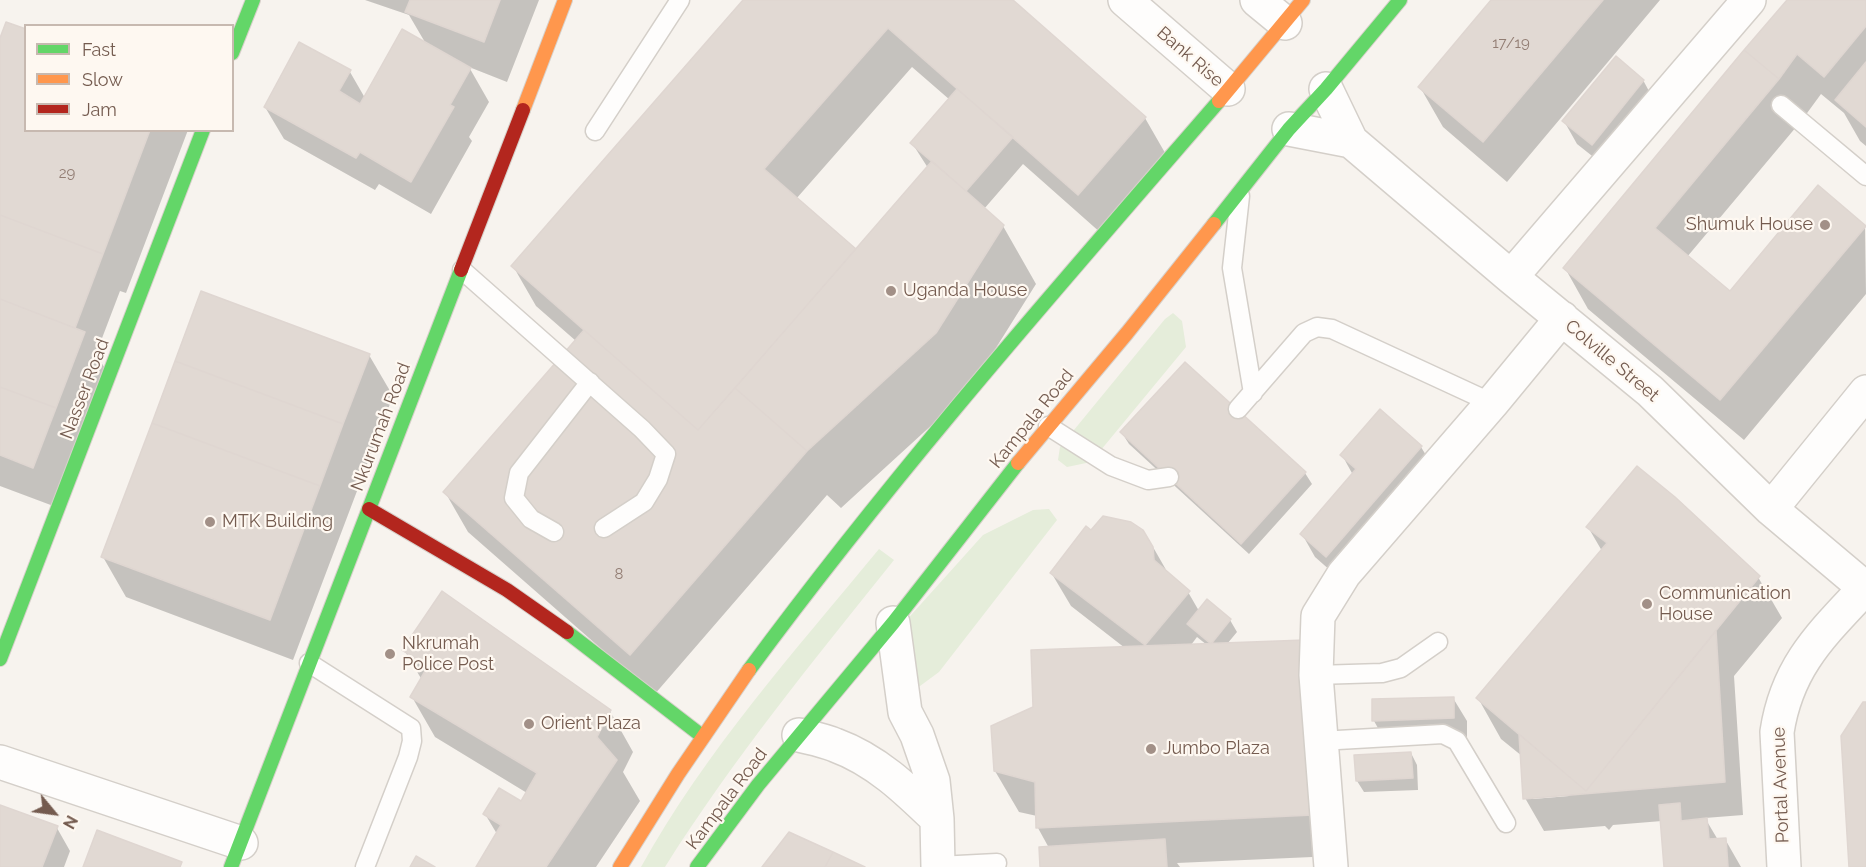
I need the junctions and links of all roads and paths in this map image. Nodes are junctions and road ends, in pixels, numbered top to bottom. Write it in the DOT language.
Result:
graph roads {
  1 [pos="253,0"];
  2 [pos="565,0"];
  3 [pos="680,0"];
  4 [pos="1125,0"];
  5 [pos="1257,0"];
  6 [pos="1400,0"];
  7 [pos="1749,0"];
  8 [pos="1294,12"];
  9 [pos="234,48"];
  10 [pos="1228,89"];
  11 [pos="1326,89"];
  12 [pos="1781,105"];
  13 [pos="1289,129"];
  14 [pos="595,131"];
  15 [pos="202,132"];
  16 [pos="1351,141"];
  17 [pos="1866,176"];
  18 [pos="1240,190"];
  19 [pos="462,270"];
  20 [pos="1511,277"];
  21 [pos="1562,318"];
  22 [pos="590,382"];
  23 [pos="1866,392"];
  24 [pos="1253,393"];
  25 [pos="1492,403"];
  26 [pos="1238,409"];
  27 [pos="1048,426"];
  28 [pos="1169,477"];
  29 [pos="369,509"];
  30 [pos="1771,509"];
  31 [pos="604,528"];
  32 [pos="554,532"];
  33 [pos="1865,589"];
  34 [pos="893,622"];
  35 [pos="1438,642"];
  36 [pos="0,660"];
  37 [pos="309,663"];
  38 [pos="1316,675"];
  39 [pos="799,735"];
  40 [pos="702,736"];
  41 [pos="1320,741"];
  42 [pos="0,762"];
  43 [pos="937,819"];
  44 [pos="1506,823"];
  45 [pos="236,855"];
  46 [pos="997,863"];
  47 [pos="938,866"];
  48 [pos="365,867"];
  49 [pos="620,867"];
  50 [pos="697,867"];
  51 [pos="1331,867"];
  52 [pos="1784,867"];
  1 -- 9 [label="main road"];
  2 -- 19 [label="main road, Nkurumah Road"];
  3 -- 14 [label="lane"];
  4 -- 10 [label="street, Bank Rise"];
  5 -- 8 [label="street"];
  6 -- 11 [label="main road, Kampala Road"];
  7 -- 20 [label="street"];
  8 -- 10 [label="main road"];
  10 -- 40 [label="main road"];
  11 -- 13 [label="main road, Kampala Road"];
  11 -- 16 [label="street, Colville Street"];
  12 -- 17 [label="lane"];
  13 -- 16 [label="street, Colville Street"];
  13 -- 18 [label="main road, Kampala Road"];
  15 -- 36 [label="main road, Nasser Road"];
  16 -- 20 [label="street, Colville Street"];
  18 -- 24 [label="lane"];
  18 -- 27 [label="main road, Kampala Road"];
  19 -- 22 [label="lane"];
  19 -- 29 [label="main road, Nkurumah Road"];
  20 -- 21 [label="street, Colville Street"];
  21 -- 25 [label="street"];
  21 -- 30 [label="street, Colville Street"];
  22 -- 31 [label="lane"];
  22 -- 32 [label="lane"];
  23 -- 30 [label="street"];
  24 -- 25 [label="lane"];
  24 -- 26 [label="lane"];
  25 -- 38 [label="street"];
  27 -- 28 [label="lane"];
  27 -- 34 [label="main road, Kampala Road"];
  29 -- 37 [label="main road, Nkurumah Road"];
  29 -- 40 [label="main road"];
  30 -- 33 [label="street, Colville Street"];
  33 -- 52 [label="street, Portal Avenue"];
  34 -- 39 [label="main road, Kampala Road"];
  34 -- 43 [label="street"];
  35 -- 38 [label="lane"];
  37 -- 45 [label="main road, Nkurumah Road"];
  37 -- 48 [label="lane"];
  38 -- 41 [label="street"];
  39 -- 43 [label="street"];
  39 -- 50 [label="main road, Kampala Road"];
  40 -- 49 [label="main road"];
  41 -- 44 [label="lane"];
  41 -- 51 [label="street"];
  42 -- 45 [label="street"];
  43 -- 47 [label="street"];
  46 -- 47 [label="lane"];
}
